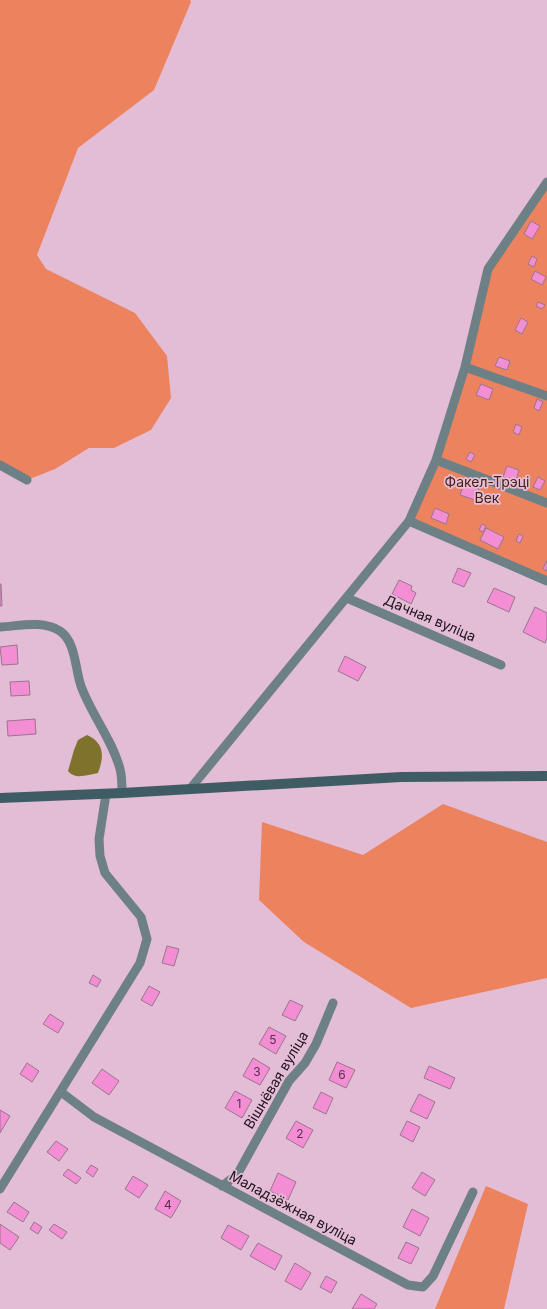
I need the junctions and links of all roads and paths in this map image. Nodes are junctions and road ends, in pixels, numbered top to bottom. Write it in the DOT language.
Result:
graph roads {
  1 [pos="547,182"];
  2 [pos="465,367"];
  3 [pos="547,396"];
  4 [pos="436,460"];
  5 [pos="0,465"];
  6 [pos="27,480"];
  7 [pos="547,503"];
  8 [pos="409,521"];
  9 [pos="547,581"];
  10 [pos="347,598"];
  11 [pos="0,627"];
  12 [pos="501,664"];
  13 [pos="547,776"];
  14 [pos="190,789"];
  15 [pos="122,793"];
  16 [pos="106,794"];
  17 [pos="0,798"];
  18 [pos="333,1003"];
  19 [pos="61,1092"];
  20 [pos="222,1186"];
  21 [pos="0,1189"];
  22 [pos="473,1192"];
  1 -- 2 [label="street"];
  2 -- 3 [label="street"];
  2 -- 4 [label="street"];
  4 -- 7 [label="street"];
  4 -- 8 [label="street"];
  5 -- 6 [label="street"];
  8 -- 9 [label="street"];
  8 -- 10 [label="street"];
  10 -- 12 [label="street, Дачная вуліца"];
  10 -- 14 [label="street"];
  11 -- 15 [label="street"];
  13 -- 14 [label="street"];
  14 -- 15 [label="street"];
  15 -- 16 [label="street"];
  16 -- 17 [label="street"];
  16 -- 19 [label="street"];
  18 -- 20 [label="street, Вішнёвая вуліца"];
  19 -- 20 [label="street, Маладзёжная вуліца"];
  19 -- 21 [label="street"];
  20 -- 22 [label="street, Маладзёжная вуліца"];
}
